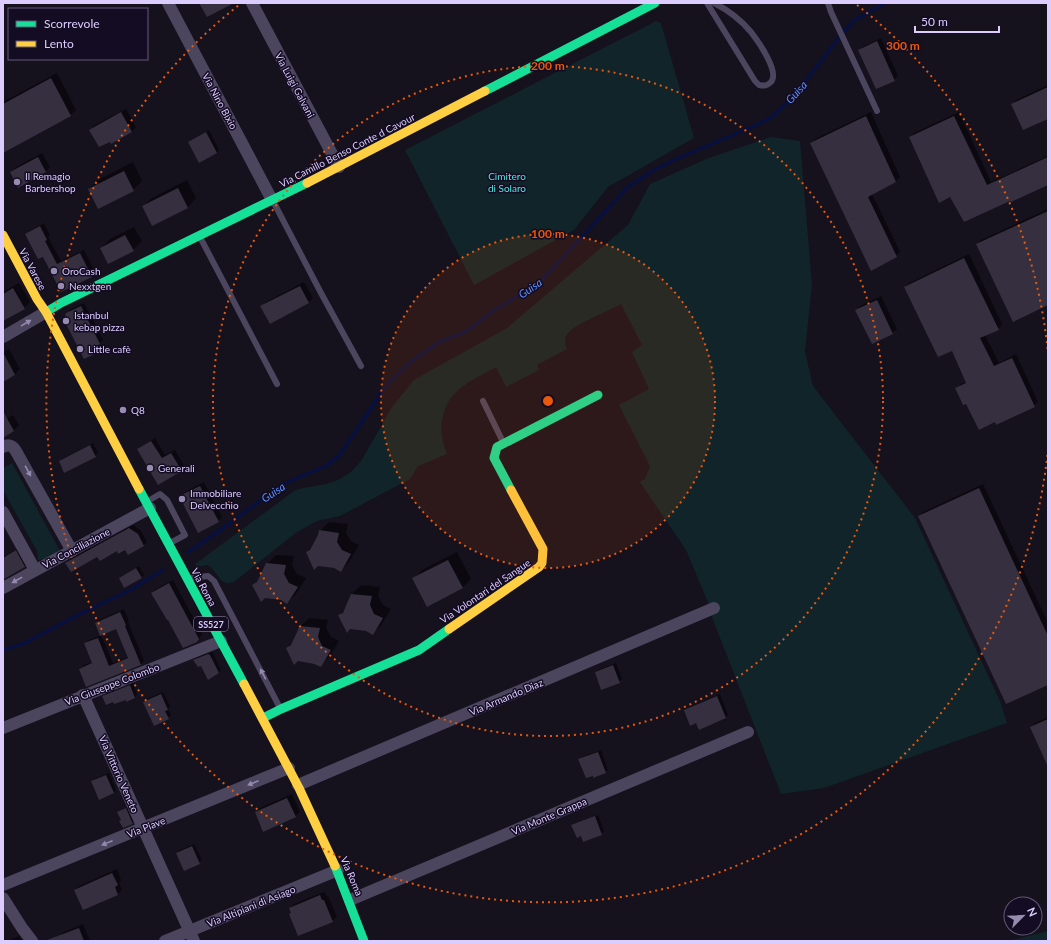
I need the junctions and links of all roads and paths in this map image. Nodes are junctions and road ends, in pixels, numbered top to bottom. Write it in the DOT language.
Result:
graph roads {
  1 [pos="168,3"];
  2 [pos="252,3"];
  3 [pos="655,3"];
  4 [pos="707,3"];
  5 [pos="714,3"];
  6 [pos="828,3"];
  7 [pos="877,111"];
  8 [pos="338,167"];
  9 [pos="272,200"];
  10 [pos="3,235"];
  11 [pos="199,235"];
  12 [pos="46,312"];
  13 [pos="3,337"];
  14 [pos="361,366"];
  15 [pos="278,384"];
  16 [pos="598,395"];
  17 [pos="483,401"];
  18 [pos="504,443"];
  19 [pos="3,447"];
  20 [pos="148,505"];
  21 [pos="3,512"];
  22 [pos="169,543"];
  23 [pos="72,551"];
  24 [pos="35,570"];
  25 [pos="187,579"];
  26 [pos="3,588"];
  27 [pos="714,608"];
  28 [pos="221,642"];
  29 [pos="83,695"];
  30 [pos="281,709"];
  31 [pos="263,718"];
  32 [pos="3,728"];
  33 [pos="748,732"];
  34 [pos="289,768"];
  35 [pos="298,785"];
  36 [pos="143,828"];
  37 [pos="338,870"];
  38 [pos="3,885"];
  39 [pos="3,898"];
  40 [pos="350,900"];
  41 [pos="7,911"];
  42 [pos="192,936"];
  43 [pos="32,941"];
  44 [pos="165,941"];
  45 [pos="364,941"];
  1 -- 9 [label="street, Via Nino Bixio"];
  2 -- 8 [label="street, Via Luigi Galvani"];
  3 -- 8 [label="street, Via Camillo Benso Conte d Cavour"];
  4 -- 5 [label="lane"];
  6 -- 7 [label="lane"];
  8 -- 9 [label="street, Via Camillo Benso Conte d Cavour"];
  9 -- 11 [label="street, Via Camillo Benso Conte d Cavour"];
  9 -- 14 [label="lane"];
  10 -- 12 [label="street, Via Varese / SS527"];
  11 -- 12 [label="street, Via Camillo Benso Conte d Cavour"];
  11 -- 15 [label="lane"];
  13 -- 12 [label="street, one-way"];
  12 -- 20 [label="street, Via Roma / SS527"];
  16 -- 18 [label="street"];
  17 -- 18 [label="lane"];
  18 -- 30 [label="street, Via Volontari del Sangue"];
  19 -- 23 [label="street, one-way"];
  20 -- 22 [label="street, Via Roma / SS527"];
  20 -- 22 [label="lane"];
  20 -- 23 [label="street, Via Conciliazione"];
  21 -- 24 [label="street"];
  22 -- 25 [label="street, Via Roma / SS527"];
  23 -- 24 [label="street, Via Conciliazione"];
  24 -- 26 [label="street, Via Conciliazione, one-way"];
  25 -- 28 [label="street, Via Roma / SS527"];
  30 -- 25 [label="lane, one-way"];
  27 -- 35 [label="street, Via Armando Diaz"];
  28 -- 29 [label="street, Via Giuseppe Colombo"];
  28 -- 31 [label="street, Via Roma / SS527"];
  29 -- 32 [label="street, Via Giuseppe Colombo"];
  29 -- 36 [label="street, Via Vittorio Veneto"];
  30 -- 31 [label="street, Via Volontari del Sangue"];
  31 -- 34 [label="street, Via Roma / SS527"];
  33 -- 40 [label="street, Via Monte Grappa"];
  34 -- 35 [label="street, Via Roma / SS527"];
  34 -- 36 [label="street, Via Piave, one-way"];
  35 -- 37 [label="street, Via Roma / SS527"];
  36 -- 38 [label="street, Via Piave, one-way"];
  36 -- 42 [label="street, Via Vittorio Veneto"];
  37 -- 40 [label="street, Via Roma / SS527"];
  37 -- 42 [label="street, Via Altipiani di Asiago"];
  39 -- 41 [label="street"];
  40 -- 45 [label="street, Via Roma / SS527"];
  41 -- 43 [label="street"];
  42 -- 44 [label="street, Via Altipiani di Asiago"];
}
